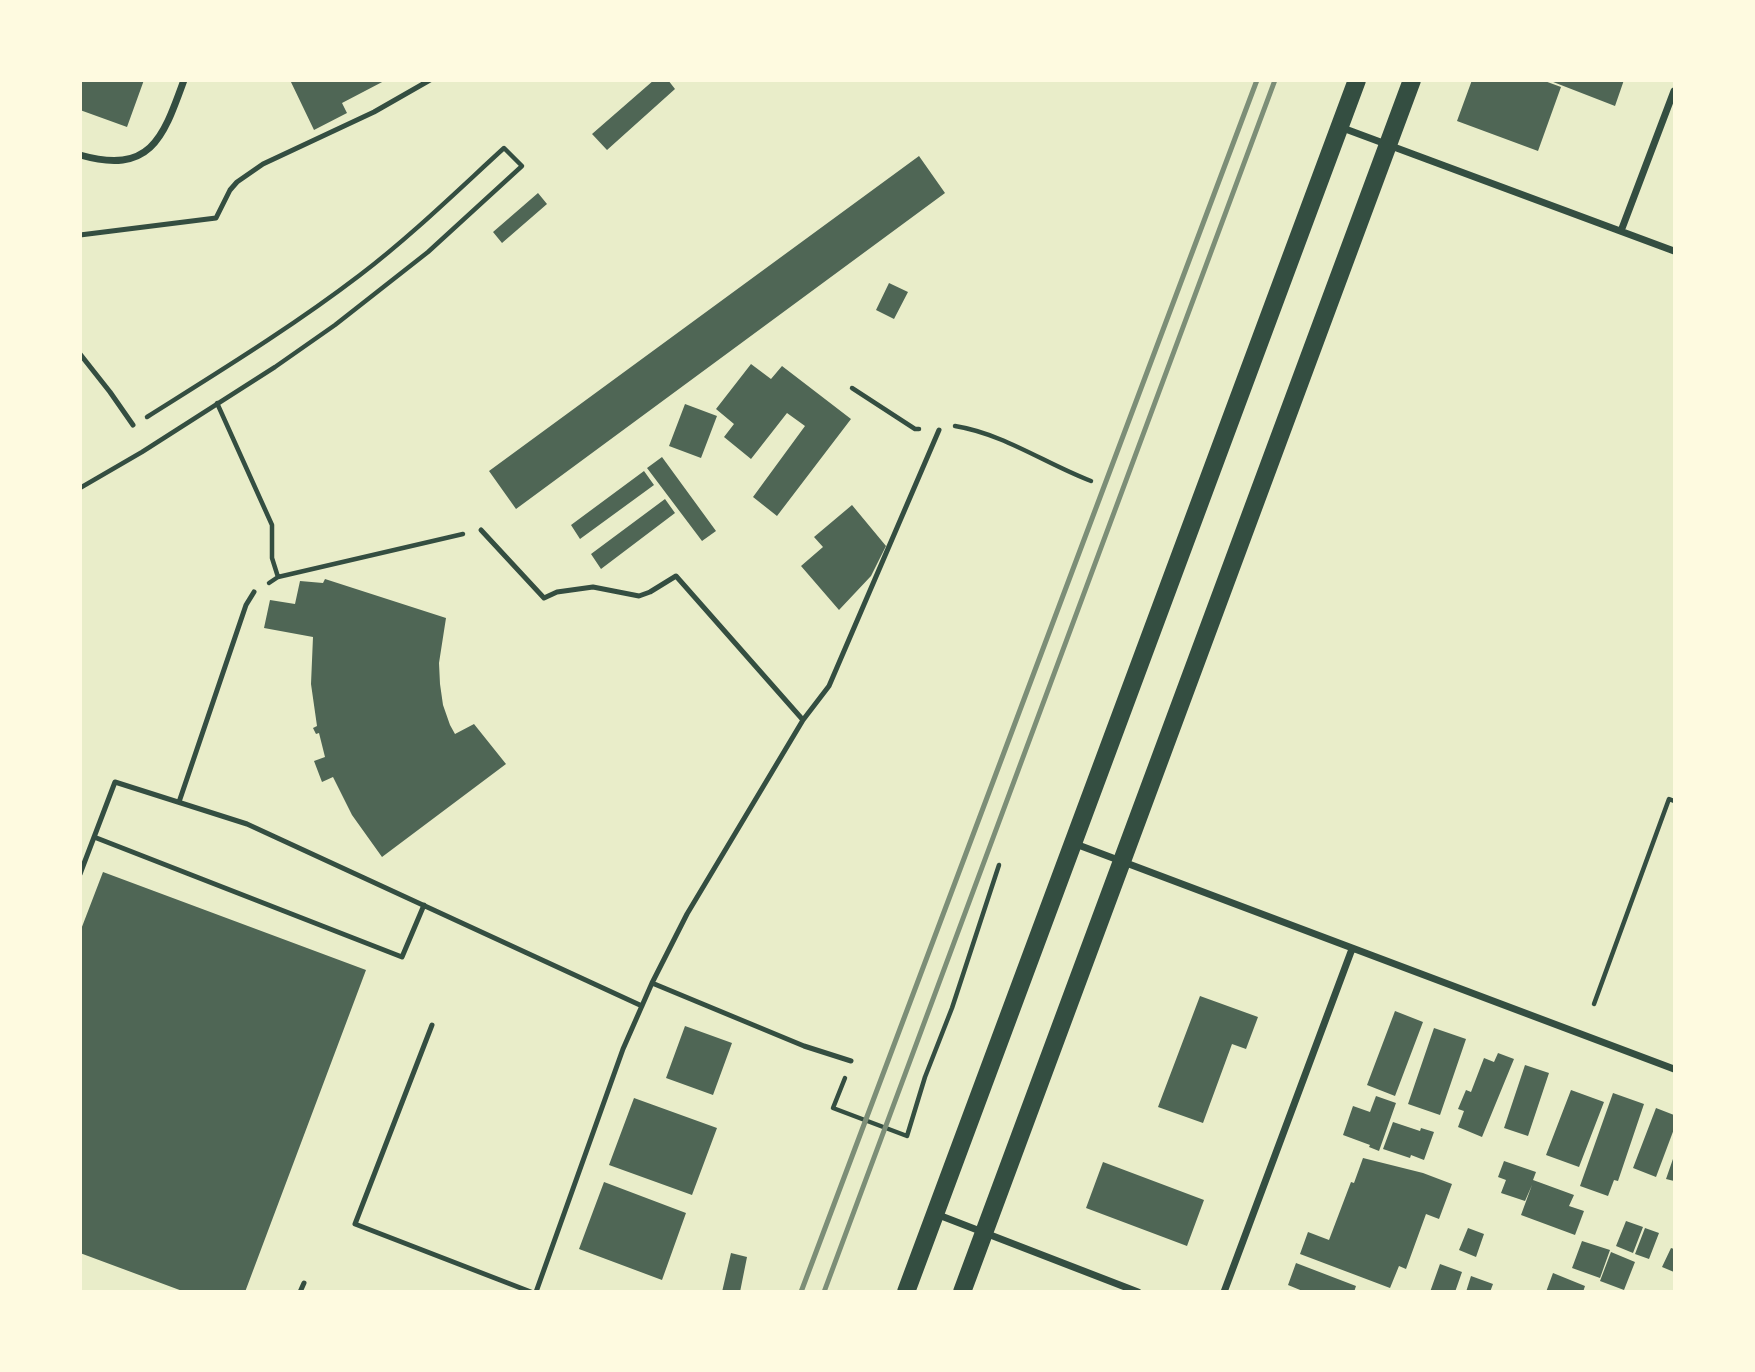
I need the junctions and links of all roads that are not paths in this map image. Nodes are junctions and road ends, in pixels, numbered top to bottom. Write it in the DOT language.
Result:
graph roads {
  1 [pos="184,80"];
  2 [pos="430,80"];
  3 [pos="1357,80"];
  4 [pos="1412,80"];
  5 [pos="1675,91"];
  6 [pos="1340,127"];
  7 [pos="1388,144"];
  8 [pos="80,155"];
  9 [pos="1621,231"];
  10 [pos="80,235"];
  11 [pos="1675,251"];
  12 [pos="80,354"];
  13 [pos="133,425"];
  14 [pos="939,430"];
  15 [pos="481,530"];
  16 [pos="254,592"];
  17 [pos="803,720"];
  18 [pos="179,802"];
  19 [pos="94,837"];
  20 [pos="1073,843"];
  21 [pos="1122,862"];
  22 [pos="80,874"];
  23 [pos="424,905"];
  24 [pos="1352,948"];
  25 [pos="652,983"];
  26 [pos="642,1006"];
  27 [pos="432,1025"];
  28 [pos="851,1061"];
  29 [pos="1675,1069"];
  30 [pos="936,1213"];
  31 [pos="984,1232"];
  32 [pos="304,1283"];
  33 [pos="300,1292"];
  34 [pos="531,1292"];
  35 [pos="536,1292"];
  36 [pos="906,1292"];
  37 [pos="962,1292"];
  38 [pos="1138,1292"];
  39 [pos="1224,1292"];
  1 -- 8 [label="street"];
  2 -- 10 [label="lane"];
  3 -- 6 [label="main road"];
  4 -- 7 [label="main road"];
  5 -- 9 [label="street"];
  6 -- 7 [label="street"];
  6 -- 20 [label="main road"];
  7 -- 9 [label="street"];
  7 -- 21 [label="main road"];
  9 -- 11 [label="street"];
  12 -- 13 [label="lane"];
  14 -- 17 [label="lane"];
  15 -- 17 [label="lane"];
  16 -- 18 [label="lane"];
  17 -- 25 [label="lane"];
  18 -- 19 [label="lane"];
  18 -- 23 [label="lane"];
  19 -- 22 [label="lane"];
  19 -- 23 [label="lane"];
  20 -- 21 [label="street"];
  20 -- 30 [label="main road"];
  21 -- 24 [label="street"];
  21 -- 31 [label="main road"];
  23 -- 26 [label="lane"];
  24 -- 29 [label="street"];
  24 -- 39 [label="street"];
  25 -- 26 [label="lane"];
  25 -- 28 [label="lane"];
  26 -- 35 [label="lane"];
  27 -- 34 [label="lane"];
  30 -- 31 [label="street"];
  30 -- 36 [label="main road"];
  31 -- 37 [label="main road"];
  31 -- 38 [label="street"];
  32 -- 33 [label="lane"];
}
